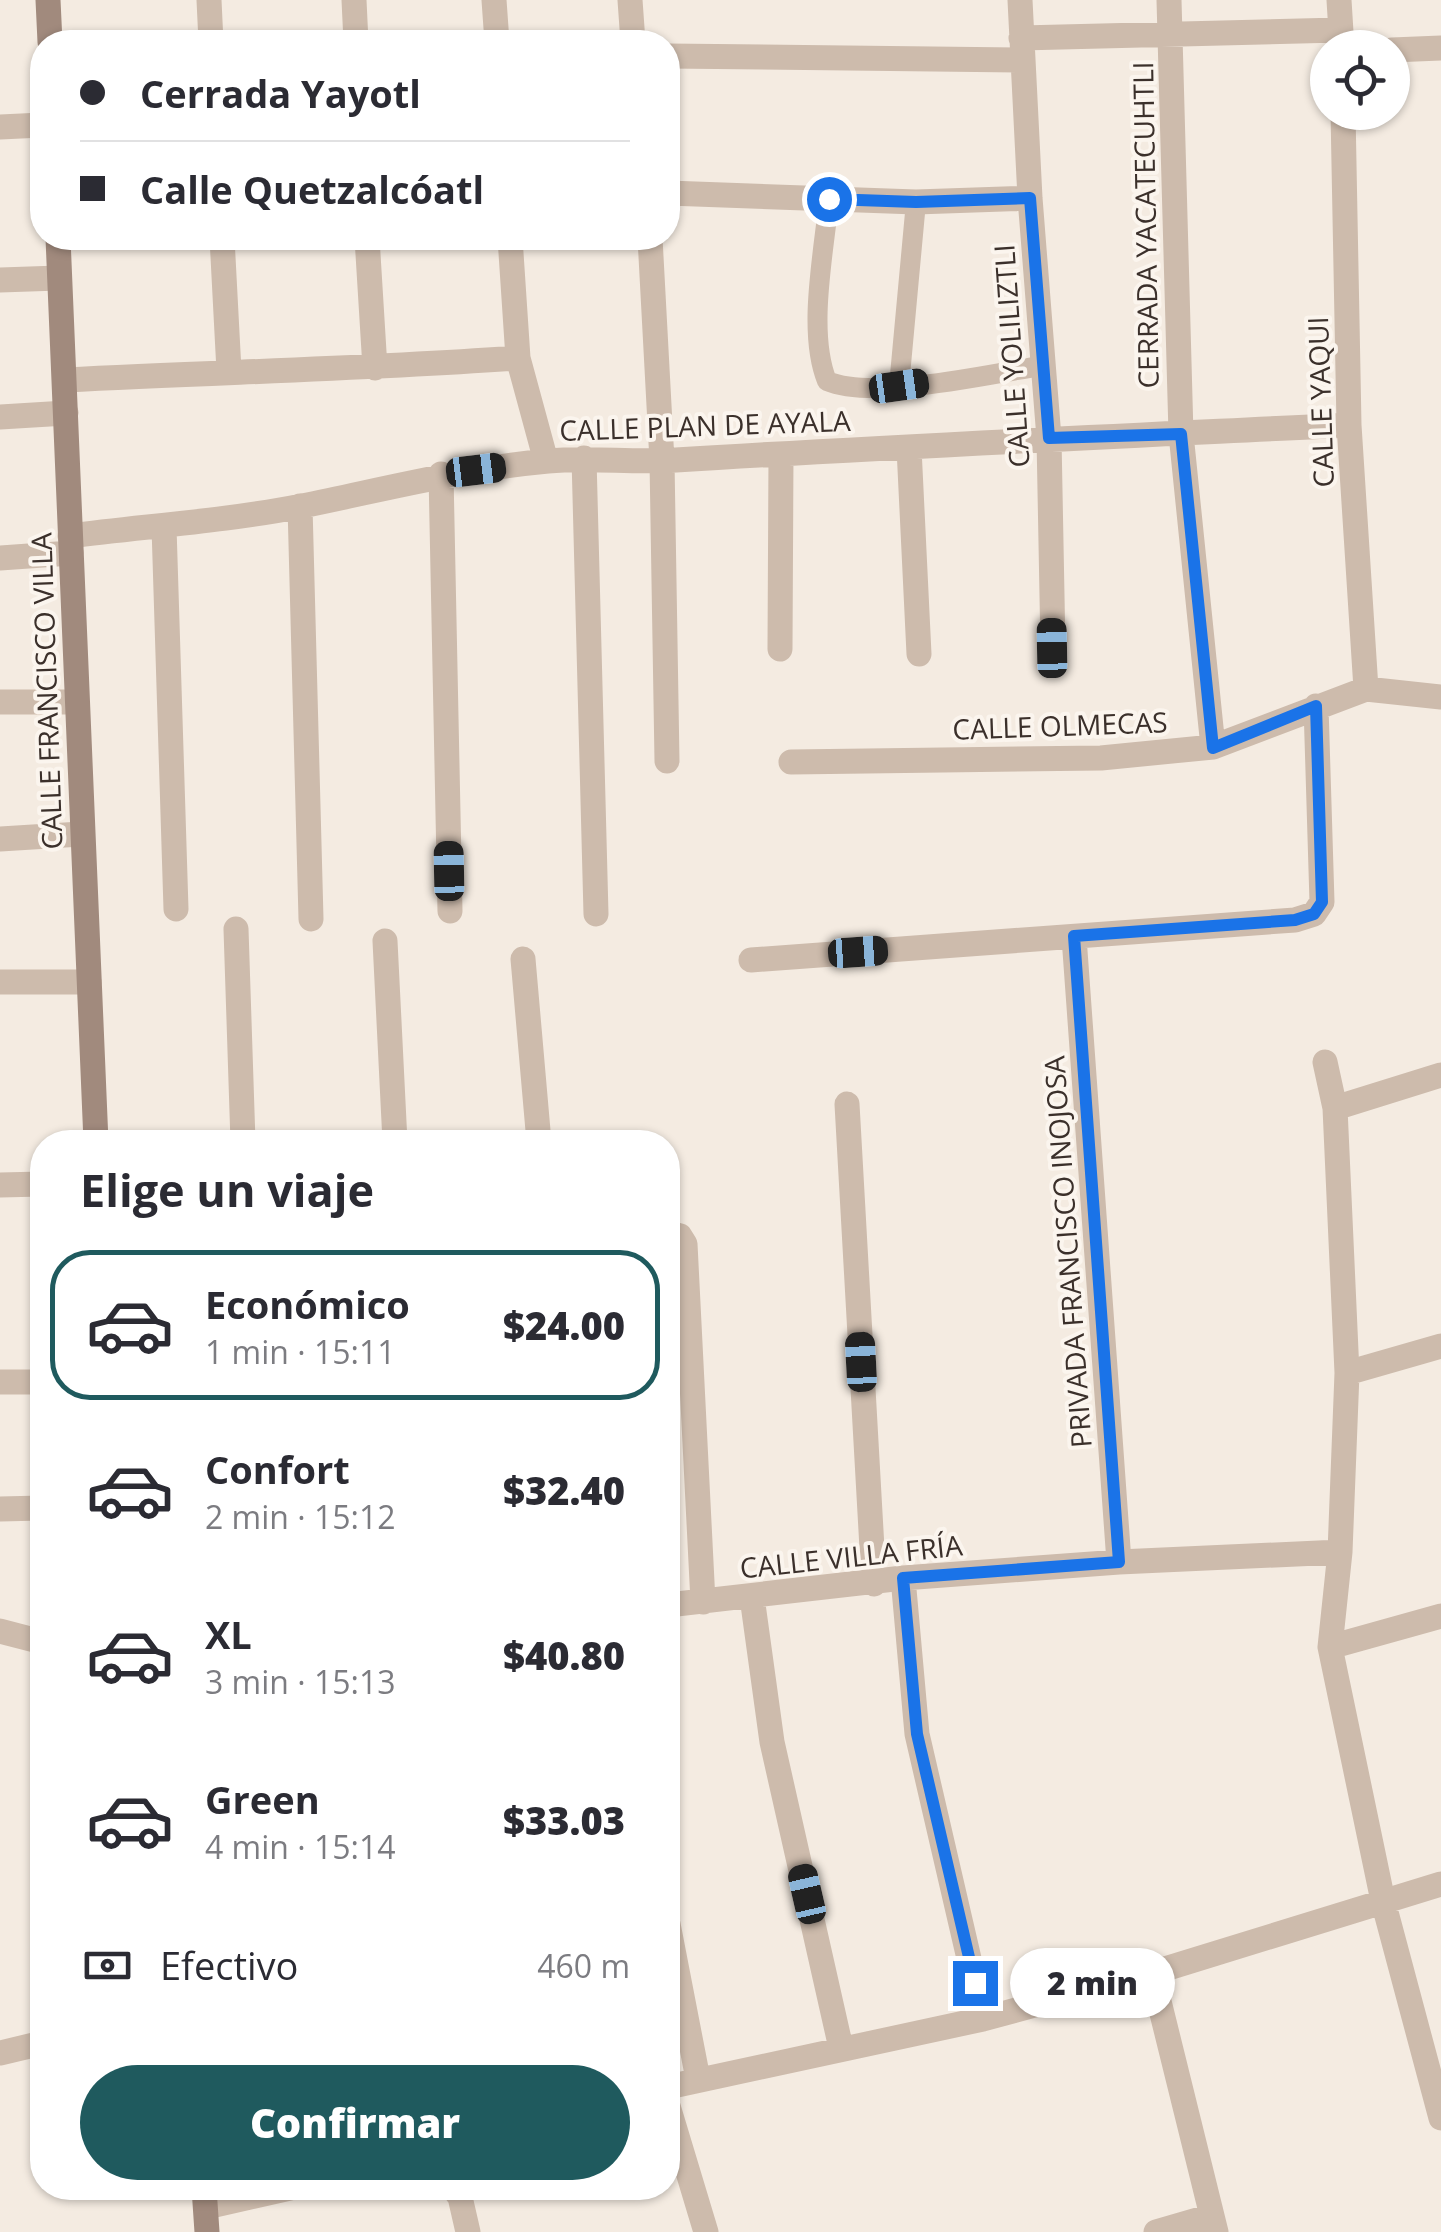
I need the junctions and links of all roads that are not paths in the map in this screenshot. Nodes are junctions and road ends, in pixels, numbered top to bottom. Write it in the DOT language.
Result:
graph roads {
  1 [pos="48,0"];
  2 [pos="209,0"];
  3 [pos="354,0"];
  4 [pos="494,0"];
  5 [pos="630,0"];
  6 [pos="1020,0"];
  7 [pos="1169,0"];
  8 [pos="1339,0"];
  9 [pos="49,30"];
  10 [pos="210,30"];
  11 [pos="355,30"];
  12 [pos="496,30"];
  13 [pos="632,30"];
  14 [pos="1341,30"];
  15 [pos="1170,34"];
  16 [pos="1310,38"];
  17 [pos="1441,48"];
  18 [pos="1022,49"];
  19 [pos="1410,49"];
  20 [pos="680,56"];
  21 [pos="30,126"];
  22 [pos="0,128"];
  23 [pos="1343,130"];
  24 [pos="680,193"];
  25 [pos="1030,198"];
  26 [pos="829,199"];
  27 [pos="916,202"];
  28 [pos="59,250"];
  29 [pos="223,250"];
  30 [pos="368,250"];
  31 [pos="511,250"];
  32 [pos="651,250"];
  33 [pos="60,278"];
  34 [pos="0,280"];
  35 [pos="518,358"];
  36 [pos="1041,366"];
  37 [pos="375,368"];
  38 [pos="229,372"];
  39 [pos="66,380"];
  40 [pos="899,386"];
  41 [pos="66,413"];
  42 [pos="0,417"];
  43 [pos="1348,425"];
  44 [pos="1181,434"];
  45 [pos="1049,438"];
  46 [pos="909,448"];
  47 [pos="781,454"];
  48 [pos="584,458"];
  49 [pos="546,461"];
  50 [pos="662,461"];
  51 [pos="441,474"];
  52 [pos="300,506"];
  53 [pos="164,527"];
  54 [pos="70,544"];
  55 [pos="0,558"];
  56 [pos="780,648"];
  57 [pos="1052,648"];
  58 [pos="919,654"];
  59 [pos="1366,689"];
  60 [pos="1441,697"];
  61 [pos="0,702"];
  62 [pos="76,702"];
  63 [pos="1316,706"];
  64 [pos="1213,748"];
  65 [pos="667,761"];
  66 [pos="791,762"];
  67 [pos="82,834"];
  68 [pos="0,840"];
  69 [pos="176,910"];
  70 [pos="450,911"];
  71 [pos="596,914"];
  72 [pos="311,919"];
  73 [pos="236,928"];
  74 [pos="1074,936"];
  75 [pos="385,941"];
  76 [pos="523,960"];
  77 [pos="751,960"];
  78 [pos="0,982"];
  79 [pos="89,982"];
  80 [pos="1325,1062"];
  81 [pos="1441,1075"];
  82 [pos="847,1104"];
  83 [pos="1335,1108"];
  84 [pos="95,1130"];
  85 [pos="243,1130"];
  86 [pos="394,1130"];
  87 [pos="538,1130"];
  88 [pos="30,1184"];
  89 [pos="0,1185"];
  90 [pos="680,1240"];
  91 [pos="1441,1346"];
  92 [pos="1347,1373"];
  93 [pos="0,1382"];
  94 [pos="30,1382"];
  95 [pos="30,1508"];
  96 [pos="0,1509"];
  97 [pos="1340,1552"];
  98 [pos="1119,1562"];
  99 [pos="903,1578"];
  100 [pos="874,1584"];
  101 [pos="752,1597"];
  102 [pos="703,1602"];
  103 [pos="680,1604"];
  104 [pos="1441,1616"];
  105 [pos="0,1632"];
  106 [pos="30,1639"];
  107 [pos="1330,1647"];
  108 [pos="1441,1884"];
  109 [pos="1383,1901"];
  110 [pos="1152,1973"];
  111 [pos="680,1986"];
  112 [pos="983,2018"];
  113 [pos="30,2046"];
  114 [pos="842,2048"];
  115 [pos="0,2053"];
  116 [pos="698,2079"];
  117 [pos="680,2084"];
  118 [pos="1441,2118"];
  119 [pos="680,2146"];
  120 [pos="242,2200"];
  121 [pos="461,2200"];
  122 [pos="206,2209"];
  123 [pos="1214,2224"];
  124 [pos="468,2232"];
  125 [pos="706,2232"];
  126 [pos="1156,2232"];
  1 -- 9 [label="street"];
  2 -- 10 [label="street"];
  3 -- 11 [label="street"];
  4 -- 12 [label="street"];
  5 -- 13 [label="street"];
  6 -- 18 [label="street, CALLE YOLILIZTLI"];
  7 -- 15 [label="street, CERRADA YACATECUHTLI"];
  8 -- 14 [label="street"];
  15 -- 16 [label="street"];
  15 -- 18 [label="street"];
  15 -- 44 [label="street, CERRADA YACATECUHTLI"];
  17 -- 19 [label="street"];
  18 -- 20 [label="street"];
  18 -- 25 [label="street, CALLE YOLILIZTLI"];
  21 -- 22 [label="street"];
  23 -- 43 [label="street, CALLE YAQUI"];
  24 -- 26 [label="street"];
  25 -- 27 [label="street"];
  25 -- 36 [label="street, CALLE YOLILIZTLI"];
  26 -- 27 [label="street"];
  26 -- 40 [label="lane"];
  27 -- 40 [label="lane"];
  28 -- 33 [label="street, CALLE FRANCISCO VILLA"];
  29 -- 38 [label="street"];
  30 -- 37 [label="street"];
  31 -- 35 [label="street"];
  32 -- 50 [label="street"];
  33 -- 34 [label="street"];
  33 -- 39 [label="street, CALLE FRANCISCO VILLA"];
  35 -- 37 [label="street"];
  35 -- 49 [label="street"];
  36 -- 40 [label="lane"];
  36 -- 45 [label="street, CALLE YOLILIZTLI"];
  37 -- 38 [label="street"];
  38 -- 39 [label="street"];
  39 -- 41 [label="street, CALLE FRANCISCO VILLA"];
  41 -- 42 [label="street"];
  41 -- 54 [label="street, CALLE FRANCISCO VILLA"];
  43 -- 44 [label="street, CALLE PLAN DE AYALA"];
  43 -- 59 [label="street, CALLE YAQUI"];
  44 -- 45 [label="street, CALLE PLAN DE AYALA"];
  44 -- 64 [label="street, CERRADA YACATECUHTLI"];
  45 -- 46 [label="street, CALLE PLAN DE AYALA"];
  45 -- 57 [label="street, CALLE YOLILIZTLI"];
  46 -- 47 [label="street, CALLE PLAN DE AYALA"];
  46 -- 58 [label="street"];
  47 -- 50 [label="street, CALLE PLAN DE AYALA"];
  47 -- 56 [label="street"];
  48 -- 49 [label="street, CALLE PLAN DE AYALA"];
  48 -- 50 [label="street, CALLE PLAN DE AYALA"];
  48 -- 71 [label="street"];
  49 -- 51 [label="street, CALLE PLAN DE AYALA"];
  50 -- 65 [label="street"];
  51 -- 52 [label="street, CALLE PLAN DE AYALA"];
  51 -- 70 [label="street"];
  52 -- 53 [label="street, CALLE PLAN DE AYALA"];
  52 -- 72 [label="street"];
  53 -- 54 [label="street, CALLE PLAN DE AYALA"];
  53 -- 69 [label="street"];
  54 -- 55 [label="street, CALLE PLAN DE AYALA"];
  54 -- 62 [label="street, CALLE FRANCISCO VILLA"];
  59 -- 60 [label="street, CALLE OLMECAS"];
  59 -- 63 [label="street, CALLE OLMECAS"];
  61 -- 62 [label="street"];
  62 -- 67 [label="street, CALLE FRANCISCO VILLA"];
  63 -- 64 [label="street, CALLE OLMECAS"];
  63 -- 74 [label="street"];
  64 -- 66 [label="street, CALLE OLMECAS"];
  67 -- 68 [label="street"];
  67 -- 79 [label="street, CALLE FRANCISCO VILLA"];
  73 -- 85 [label="street"];
  74 -- 77 [label="street"];
  74 -- 98 [label="street, PRIVADA FRANCISCO INOJOSA"];
  75 -- 86 [label="street"];
  76 -- 87 [label="street"];
  78 -- 79 [label="street"];
  79 -- 84 [label="street, CALLE FRANCISCO VILLA"];
  80 -- 83 [label="street"];
  81 -- 83 [label="street"];
  82 -- 100 [label="street"];
  83 -- 92 [label="street"];
  88 -- 89 [label="street"];
  90 -- 102 [label="street"];
  91 -- 92 [label="street"];
  92 -- 97 [label="street"];
  93 -- 94 [label="street"];
  95 -- 96 [label="street"];
  97 -- 98 [label="street, CALLE VILLA FRÍA"];
  97 -- 107 [label="street"];
  98 -- 99 [label="street, CALLE VILLA FRÍA"];
  99 -- 100 [label="street, CALLE VILLA FRÍA"];
  99 -- 112 [label="street"];
  100 -- 101 [label="street, CALLE VILLA FRÍA"];
  101 -- 102 [label="street, CALLE VILLA FRÍA"];
  101 -- 114 [label="street"];
  102 -- 103 [label="street, CALLE VILLA FRÍA"];
  104 -- 107 [label="street"];
  105 -- 106 [label="street"];
  107 -- 109 [label="street"];
  108 -- 109 [label="street"];
  109 -- 110 [label="street"];
  109 -- 118 [label="street"];
  110 -- 112 [label="street"];
  110 -- 123 [label="street"];
  111 -- 116 [label="street"];
  112 -- 114 [label="street"];
  113 -- 115 [label="street"];
  114 -- 116 [label="street"];
  116 -- 117 [label="street"];
  119 -- 125 [label="street"];
  120 -- 122 [label="street"];
  121 -- 124 [label="street"];
  123 -- 126 [label="street"];
}
